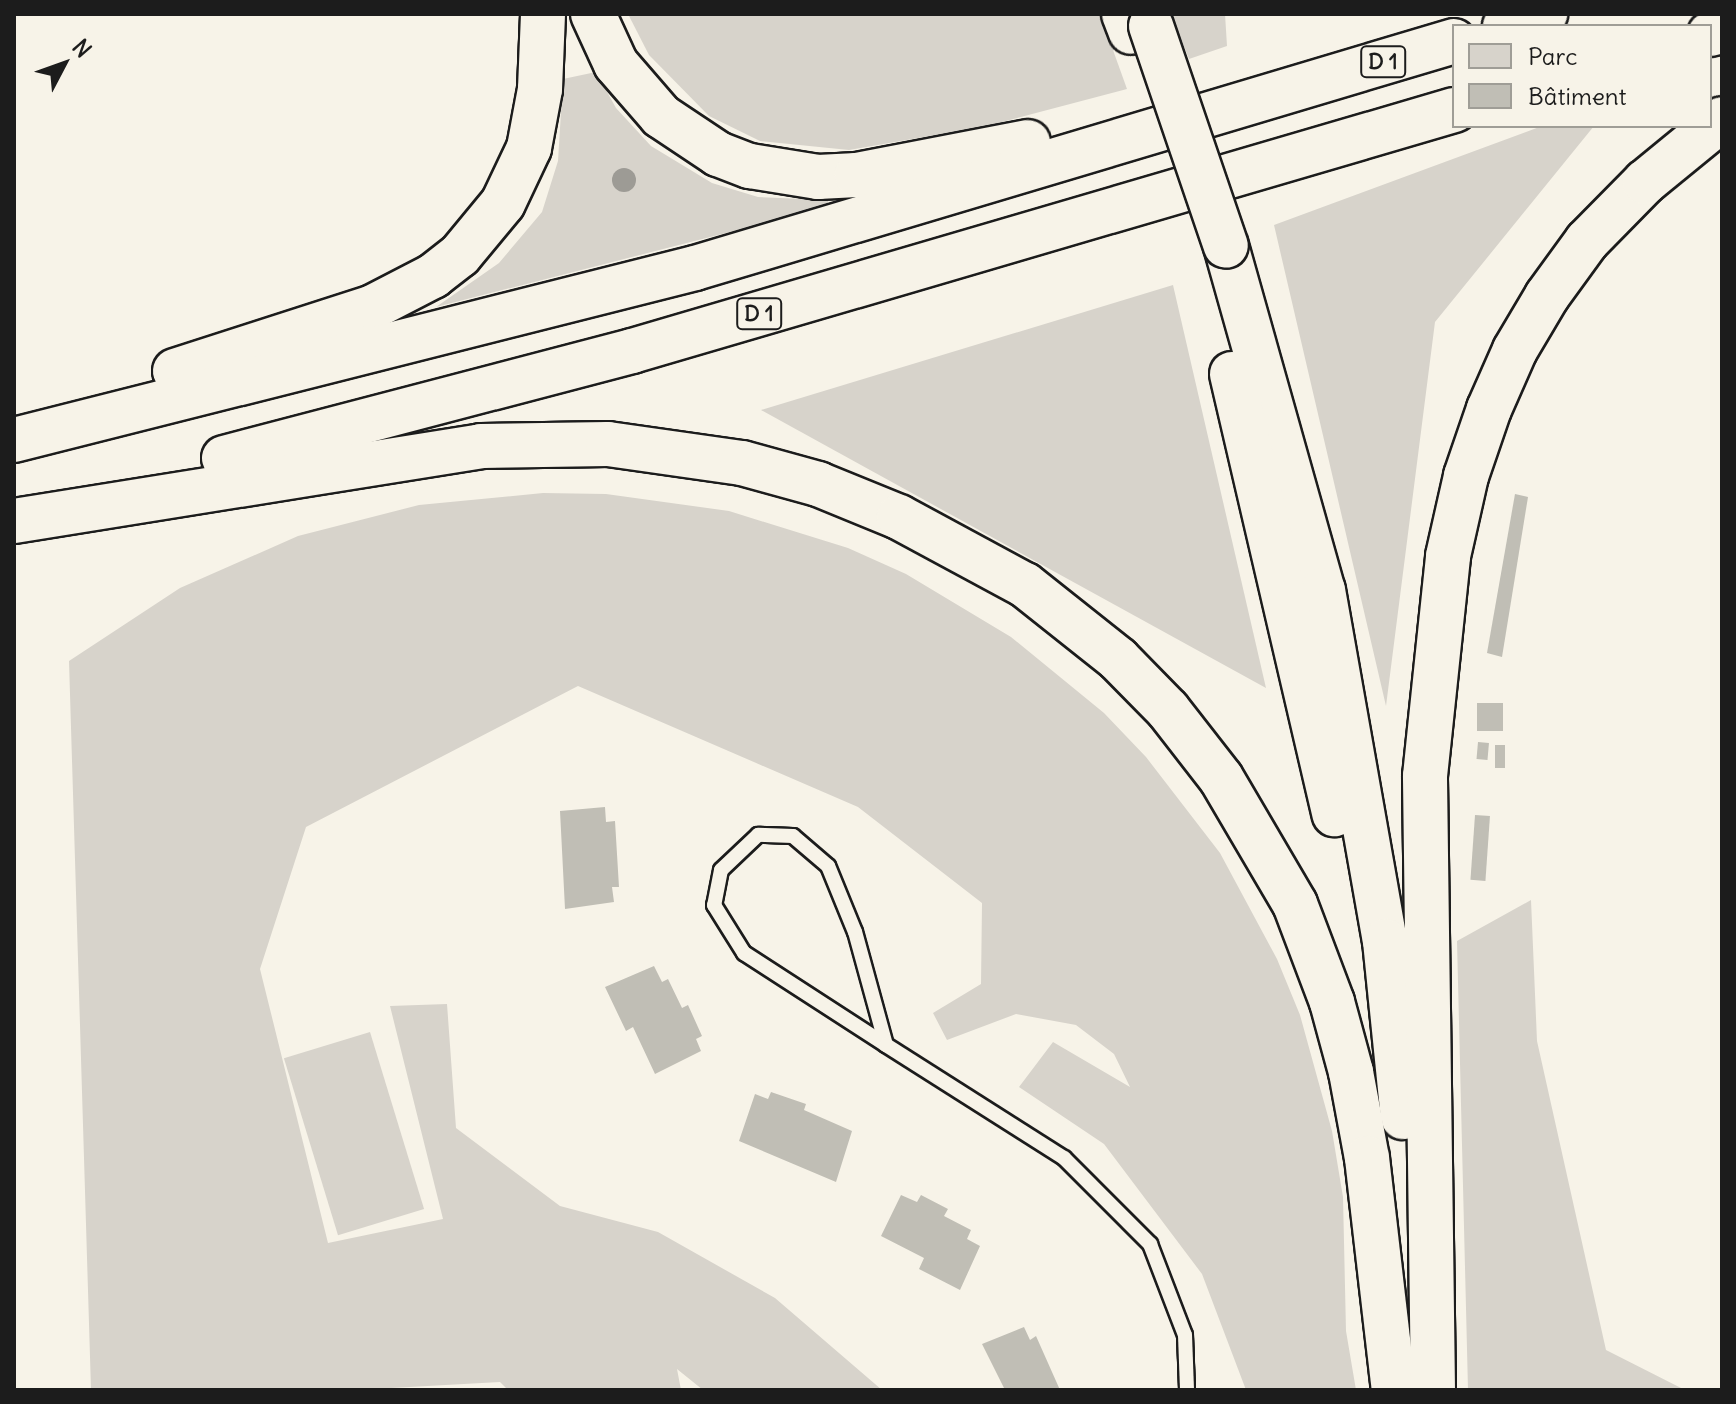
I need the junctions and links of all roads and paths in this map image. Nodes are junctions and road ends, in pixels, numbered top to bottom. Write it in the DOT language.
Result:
graph roads {
  1 [pos="543,14"];
  2 [pos="593,14"];
  3 [pos="1470,14"];
  4 [pos="1545,14"];
  5 [pos="1138,22"];
  6 [pos="1512,24"];
  7 [pos="1452,42"];
  8 [pos="1452,111"];
  9 [pos="1711,128"];
  10 [pos="1214,249"];
  11 [pos="27,424"];
  12 [pos="62,511"];
  13 [pos="14,521"];
  14 [pos="886,1045"];
  15 [pos="1187,1390"];
  16 [pos="1394,1390"];
  17 [pos="1404,1390"];
  18 [pos="1432,1390"];
  1 -- 11 [label="highway"];
  2 -- 3 [label="highway"];
  4 -- 6 [label="highway"];
  5 -- 10 [label="highway"];
  7 -- 11 [label="highway, D 1"];
  8 -- 12 [label="highway, D 1"];
  9 -- 18 [label="highway"];
  10 -- 17 [label="highway"];
  10 -- 18 [label="highway"];
  12 -- 13 [label="highway, D 1"];
  12 -- 16 [label="highway"];
  14 -- 14 [label="lane"];
  14 -- 15 [label="lane"];
}
